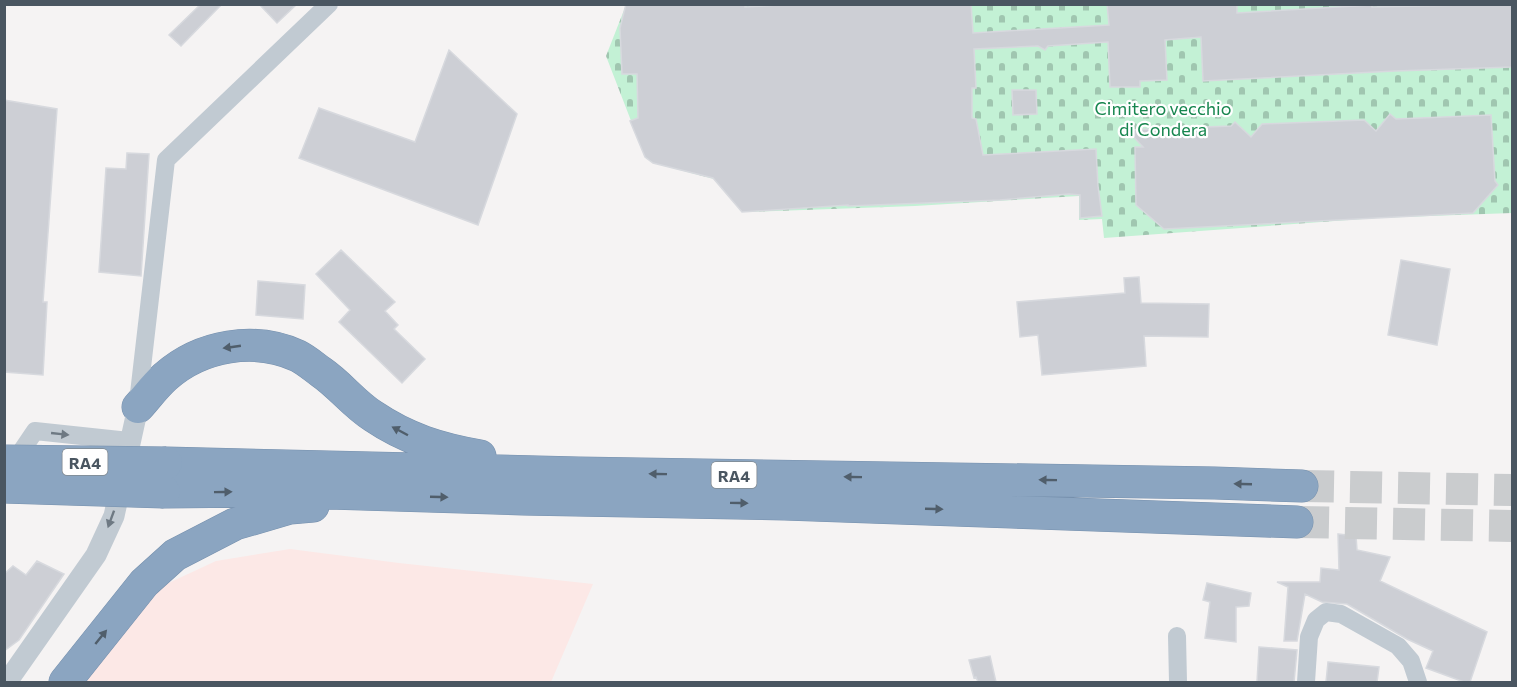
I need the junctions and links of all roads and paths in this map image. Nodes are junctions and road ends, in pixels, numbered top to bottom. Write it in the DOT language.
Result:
graph roads {
  1 [pos="329,4"];
  2 [pos="138,407"];
  3 [pos="129,441"];
  4 [pos="4,461"];
  5 [pos="578,473"];
  6 [pos="4,477"];
  7 [pos="165,478"];
  8 [pos="1302,486"];
  9 [pos="4,487"];
  10 [pos="405,496"];
  11 [pos="1297,522"];
  12 [pos="1178,636"];
  13 [pos="8,682"];
  14 [pos="65,682"];
  15 [pos="1178,682"];
  16 [pos="1306,682"];
  17 [pos="1418,682"];
  1 -- 2 [label="street"];
  2 -- 3 [label="street"];
  5 -- 2 [label="highway, one-way"];
  6 -- 3 [label="street, one-way"];
  3 -- 13 [label="street, one-way"];
  4 -- 7 [label="highway, RA4, bridge"];
  5 -- 7 [label="highway, RA4"];
  8 -- 5 [label="highway, RA4, one-way"];
  7 -- 9 [label="highway, RA4, bridge"];
  7 -- 10 [label="highway, RA4, one-way"];
  10 -- 11 [label="highway, RA4, one-way"];
  14 -- 10 [label="highway, one-way"];
  12 -- 15 [label="street"];
  16 -- 17 [label="street"];
}
